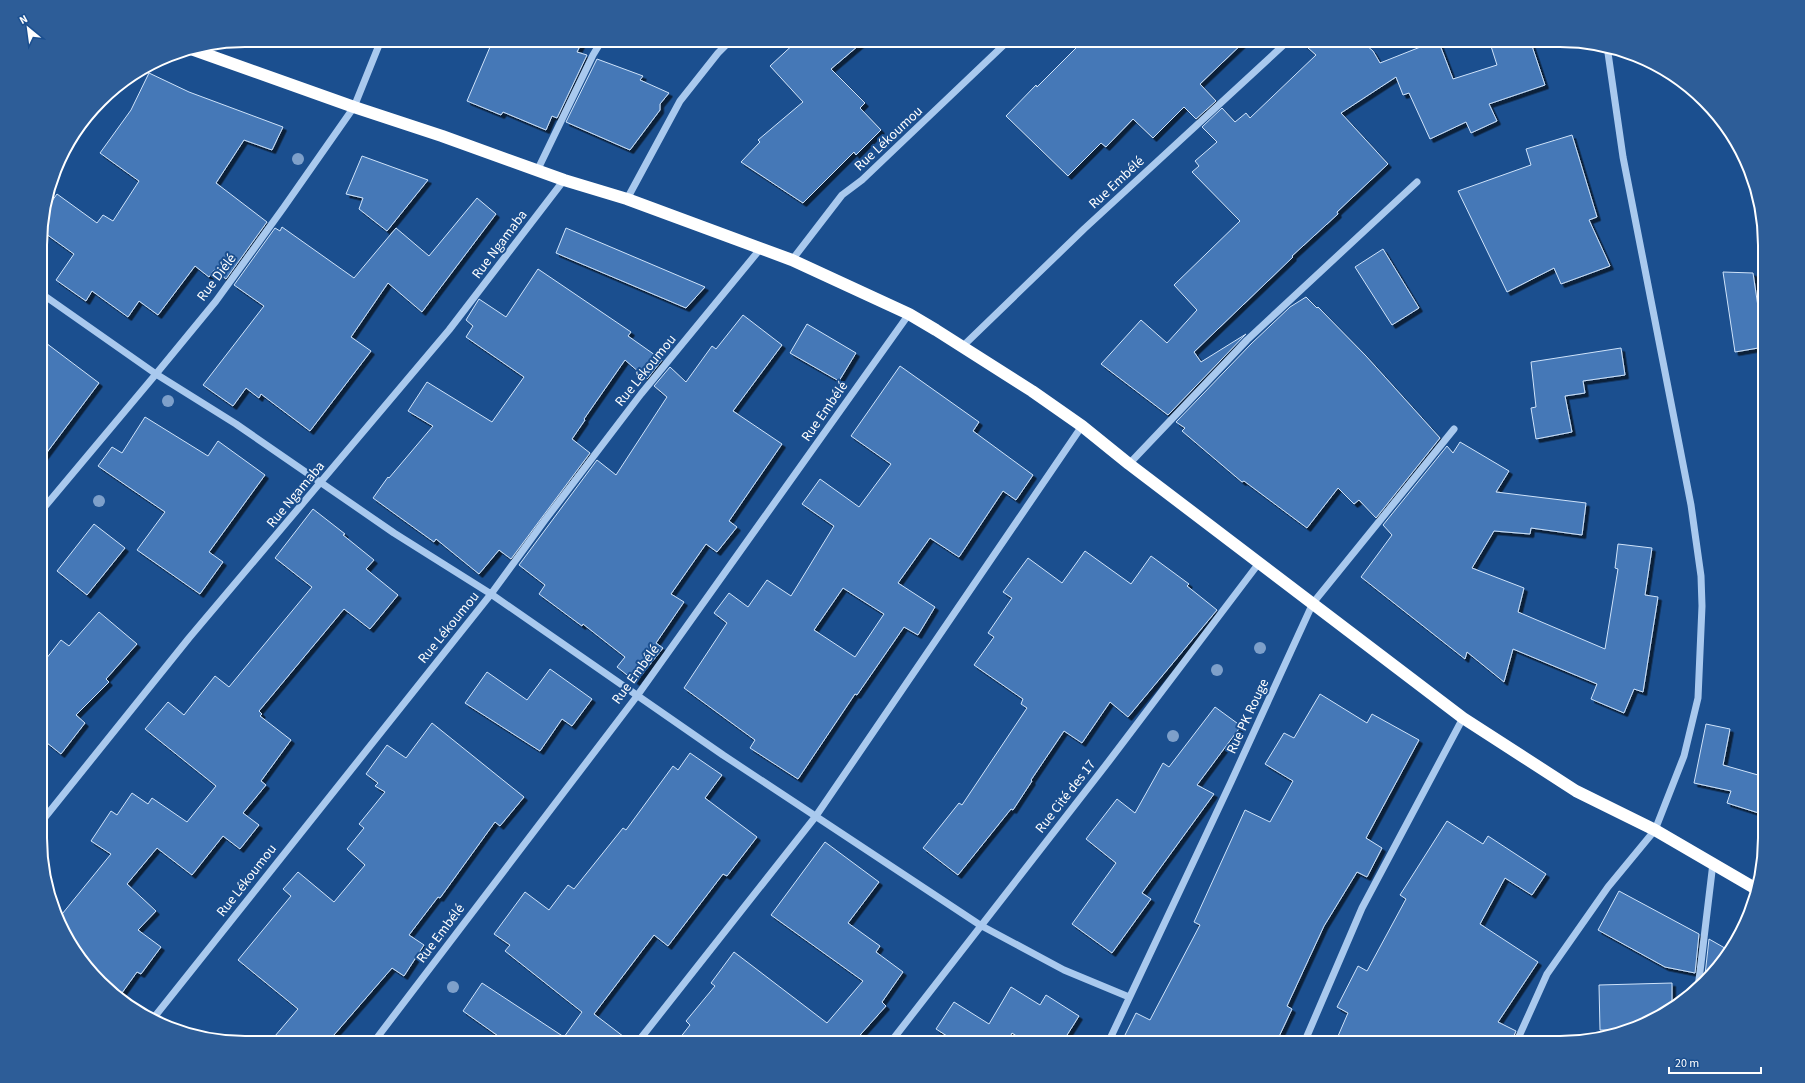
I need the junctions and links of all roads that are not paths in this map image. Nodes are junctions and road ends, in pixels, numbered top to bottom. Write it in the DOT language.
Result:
graph roads {
  1 [pos="378,47"];
  2 [pos="598,47"];
  3 [pos="724,47"];
  4 [pos="1003,47"];
  5 [pos="1281,47"];
  6 [pos="201,52"];
  7 [pos="1608,53"];
  8 [pos="354,107"];
  9 [pos="537,171"];
  10 [pos="564,180"];
  11 [pos="1417,182"];
  12 [pos="627,200"];
  13 [pos="761,248"];
  14 [pos="792,260"];
  15 [pos="47,298"];
  16 [pos="909,314"];
  17 [pos="963,346"];
  18 [pos="156,374"];
  19 [pos="1082,426"];
  20 [pos="1454,429"];
  21 [pos="1129,464"];
  22 [pos="321,483"];
  23 [pos="47,504"];
  24 [pos="1258,563"];
  25 [pos="491,594"];
  26 [pos="1313,603"];
  27 [pos="637,696"];
  28 [pos="1463,718"];
  29 [pos="47,816"];
  30 [pos="816,816"];
  31 [pos="1655,830"];
  32 [pos="1712,864"];
  33 [pos="1752,886"];
  34 [pos="980,925"];
  35 [pos="1699,979"];
  36 [pos="1128,997"];
  37 [pos="156,1015"];
  38 [pos="378,1036"];
  39 [pos="643,1036"];
  40 [pos="895,1036"];
  41 [pos="1111,1036"];
  42 [pos="1307,1036"];
  43 [pos="1519,1036"];
  1 -- 8 [label="street, Rue Diélé"];
  2 -- 9 [label="street"];
  3 -- 12 [label="street"];
  4 -- 14 [label="street, Rue Lékoumou"];
  5 -- 17 [label="street, Rue Embélé"];
  6 -- 8 [label="highway"];
  7 -- 31 [label="street"];
  8 -- 9 [label="highway"];
  8 -- 18 [label="street, Rue Diélé"];
  9 -- 10 [label="highway"];
  10 -- 12 [label="highway"];
  10 -- 22 [label="street, Rue Ngamaba"];
  11 -- 21 [label="street"];
  12 -- 13 [label="highway"];
  13 -- 14 [label="highway"];
  13 -- 25 [label="street, Rue Lékoumou"];
  14 -- 16 [label="highway"];
  15 -- 18 [label="street"];
  16 -- 17 [label="highway"];
  16 -- 27 [label="street, Rue Embélé"];
  17 -- 19 [label="highway"];
  18 -- 22 [label="street"];
  18 -- 23 [label="street, Rue Diélé"];
  19 -- 21 [label="highway"];
  19 -- 30 [label="street"];
  20 -- 26 [label="street, Rue PK Rouge"];
  21 -- 24 [label="highway"];
  22 -- 25 [label="street"];
  22 -- 29 [label="street, Rue Ngamaba"];
  24 -- 26 [label="highway"];
  24 -- 34 [label="street, Rue Cité des 17"];
  25 -- 27 [label="street"];
  25 -- 37 [label="street, Rue Lékoumou"];
  26 -- 28 [label="highway"];
  26 -- 36 [label="street, Rue PK Rouge"];
  27 -- 30 [label="street"];
  27 -- 38 [label="street, Rue Embélé"];
  28 -- 31 [label="highway"];
  28 -- 42 [label="street"];
  30 -- 34 [label="street"];
  30 -- 39 [label="street"];
  31 -- 32 [label="highway"];
  31 -- 43 [label="street"];
  32 -- 33 [label="highway"];
  32 -- 35 [label="street"];
  34 -- 36 [label="street"];
  34 -- 40 [label="street, Rue Cité des 17"];
  36 -- 41 [label="street, Rue PK Rouge"];
}
